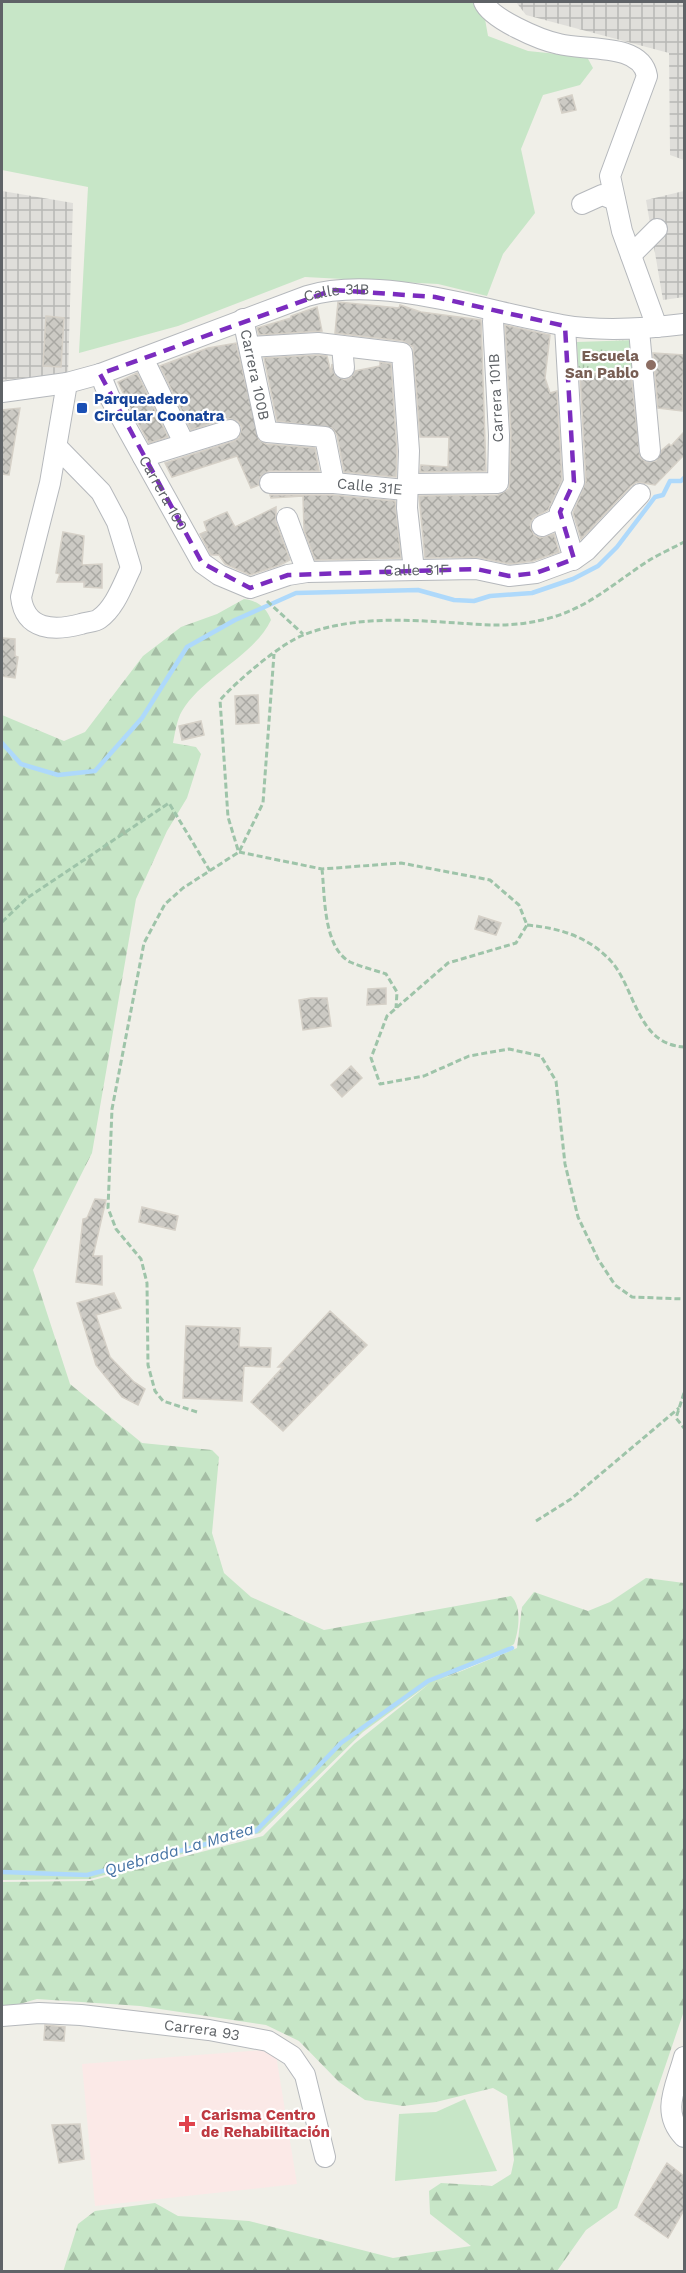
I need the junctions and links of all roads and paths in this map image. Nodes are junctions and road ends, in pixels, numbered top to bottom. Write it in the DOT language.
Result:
graph roads {
  1 [pos="484,2"];
  2 [pos="615,200"];
  3 [pos="582,204"];
  4 [pos="657,229"];
  5 [pos="631,255"];
  6 [pos="243,319"];
  7 [pos="493,321"];
  8 [pos="684,324"];
  9 [pos="565,326"];
  10 [pos="648,328"];
  11 [pos="342,346"];
  12 [pos="251,347"];
  13 [pos="143,358"];
  14 [pos="344,368"];
  15 [pos="100,374"];
  16 [pos="67,383"];
  17 [pos="2,392"];
  18 [pos="230,430"];
  19 [pos="184,443"];
  20 [pos="57,447"];
  21 [pos="650,451"];
  22 [pos="143,457"];
  23 [pos="498,475"];
  24 [pos="270,483"];
  25 [pos="334,483"];
  26 [pos="408,488"];
  27 [pos="640,494"];
  28 [pos="560,512"];
  29 [pos="287,518"];
  30 [pos="542,526"];
  31 [pos="684,542"];
  32 [pos="572,557"];
  33 [pos="414,570"];
  34 [pos="307,572"];
  35 [pos="250,588"];
  36 [pos="268,602"];
  37 [pos="303,634"];
  38 [pos="274,654"];
  39 [pos="239,852"];
  40 [pos="322,868"];
  41 [pos="210,871"];
  42 [pos="2,922"];
  43 [pos="527,925"];
  44 [pos="396,1008"];
  45 [pos="684,1047"];
  46 [pos="684,1299"];
  47 [pos="684,1393"];
  48 [pos="679,1408"];
  49 [pos="197,1412"];
  50 [pos="684,1428"];
  51 [pos="536,1521"];
  52 [pos="2,2016"];
  53 [pos="684,2057"];
  54 [pos="684,2137"];
  55 [pos="325,2157"];
  1 -- 2 [label="street"];
  2 -- 3 [label="street"];
  2 -- 5 [label="street"];
  4 -- 5 [label="street"];
  5 -- 10 [label="street"];
  6 -- 9 [label="street, Calle 31B"];
  6 -- 12 [label="street, Carrera 100B"];
  6 -- 13 [label="street, Calle 31B"];
  7 -- 23 [label="street, Carrera 101B"];
  8 -- 10 [label="street, Calle 31B"];
  9 -- 10 [label="street, Calle 31B"];
  9 -- 28 [label="street"];
  10 -- 21 [label="street"];
  11 -- 12 [label="street"];
  11 -- 14 [label="street"];
  11 -- 26 [label="street"];
  12 -- 25 [label="street, Carrera 100B"];
  13 -- 15 [label="street, Calle 31B"];
  13 -- 19 [label="street"];
  15 -- 16 [label="street, Calle 31B"];
  15 -- 22 [label="street, Carrera 100"];
  16 -- 17 [label="street, Calle 31B"];
  16 -- 20 [label="street"];
  18 -- 19 [label="street"];
  19 -- 22 [label="street"];
  20 -- 20 [label="street"];
  22 -- 35 [label="street, Carrera 100"];
  23 -- 26 [label="street, Calle 31E"];
  24 -- 25 [label="street, Calle 31E"];
  25 -- 26 [label="street, Calle 31E"];
  26 -- 33 [label="street"];
  27 -- 32 [label="street"];
  28 -- 30 [label="street"];
  28 -- 32 [label="street"];
  29 -- 34 [label="street"];
  31 -- 37 [label="path"];
  32 -- 33 [label="street, Calle 31F"];
  33 -- 34 [label="street, Calle 31F"];
  34 -- 35 [label="street, Calle 31F"];
  36 -- 37 [label="path"];
  37 -- 38 [label="path"];
  38 -- 39 [label="path"];
  38 -- 39 [label="path"];
  39 -- 40 [label="path"];
  39 -- 41 [label="path"];
  40 -- 43 [label="path"];
  40 -- 44 [label="path"];
  41 -- 42 [label="path"];
  41 -- 49 [label="path"];
  43 -- 44 [label="path"];
  43 -- 45 [label="path"];
  44 -- 46 [label="path"];
  47 -- 48 [label="path"];
  48 -- 50 [label="path"];
  48 -- 51 [label="path"];
  52 -- 55 [label="street, Carrera 93"];
  53 -- 54 [label="street"];
}
